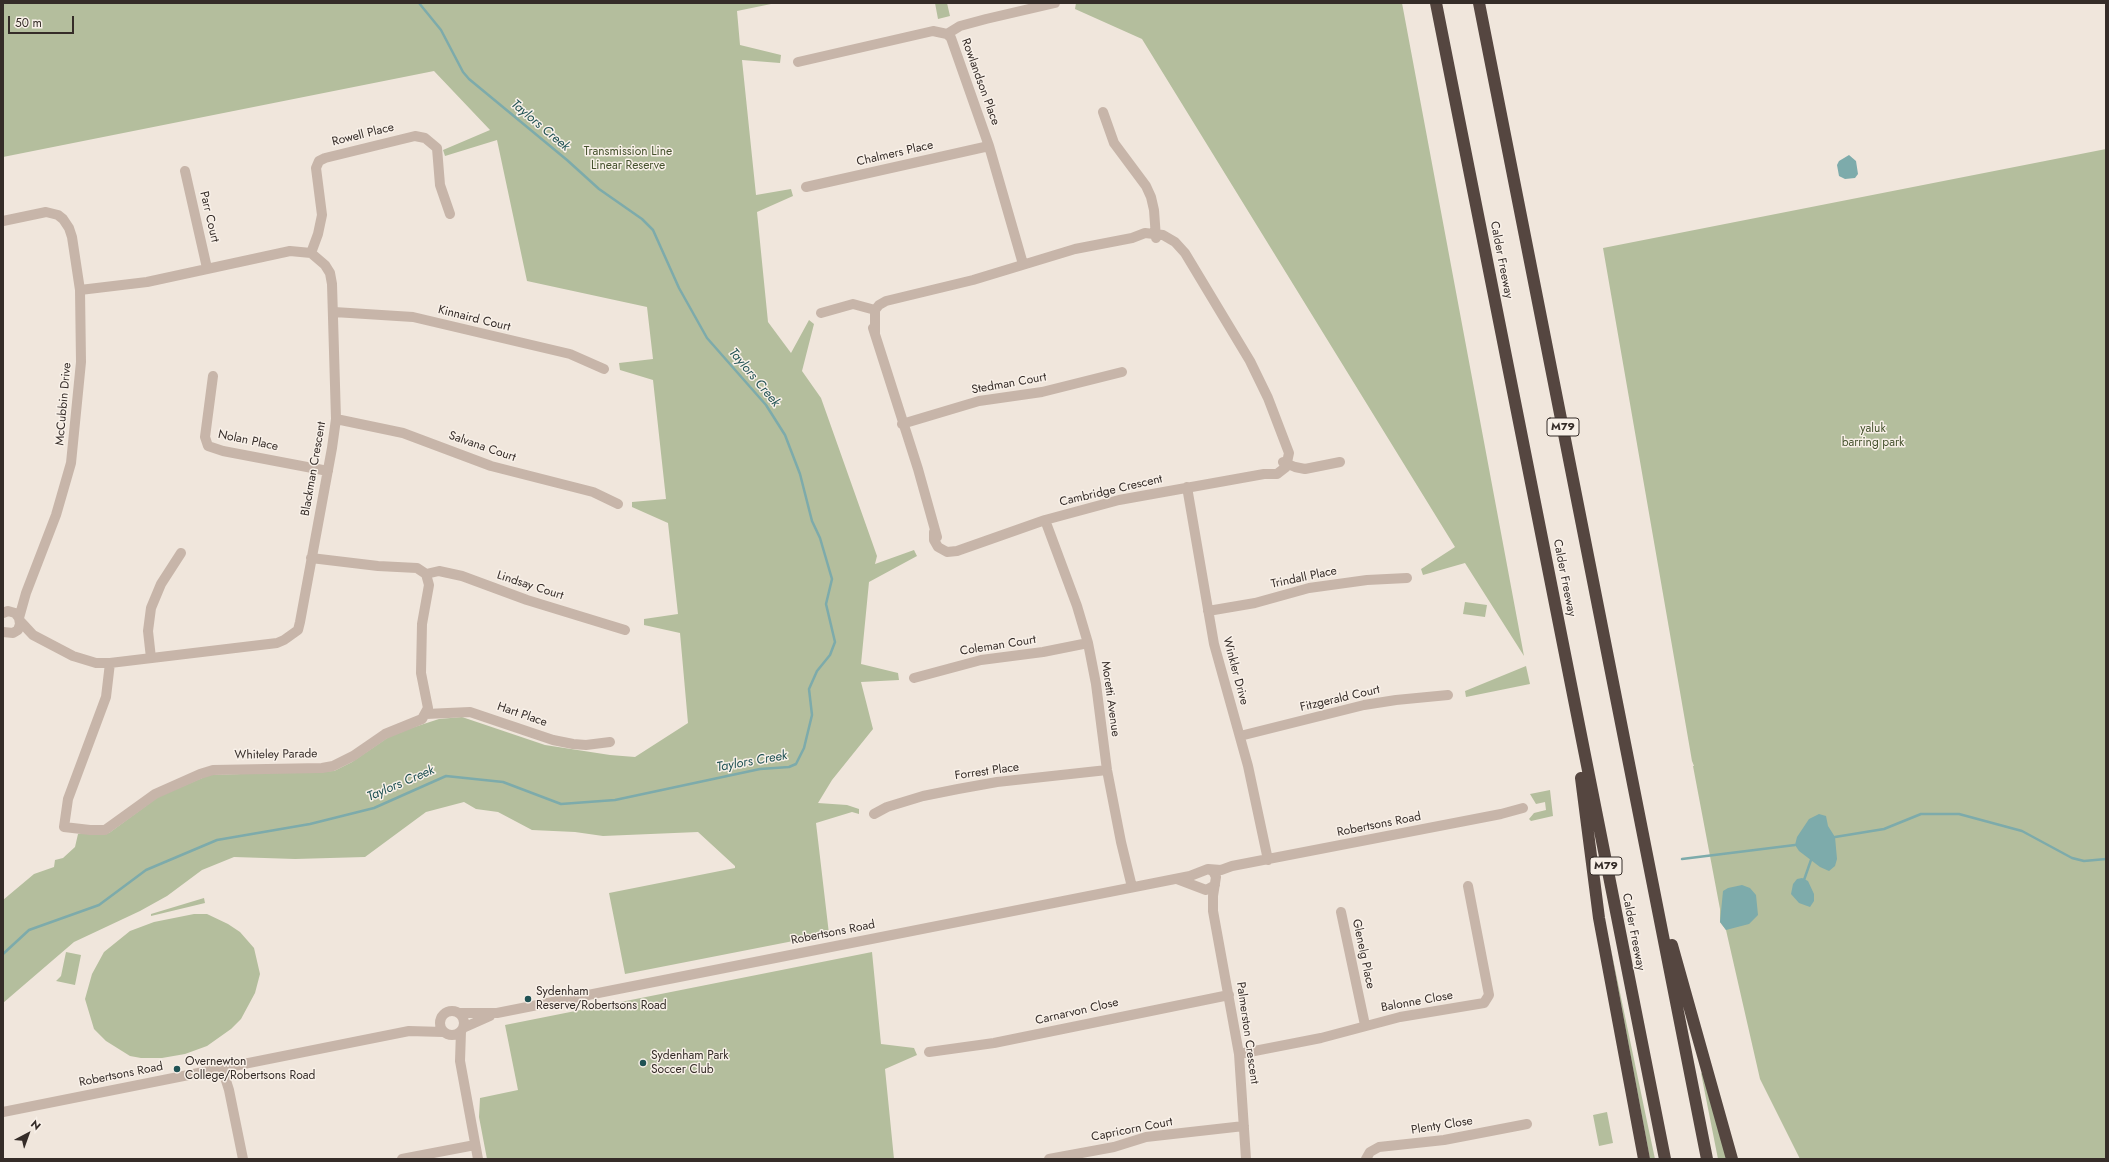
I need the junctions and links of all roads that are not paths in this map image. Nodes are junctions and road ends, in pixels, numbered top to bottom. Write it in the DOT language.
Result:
graph roads {
  1 [pos="1056,3"];
  2 [pos="1436,3"];
  3 [pos="1479,3"];
  4 [pos="947,34"];
  5 [pos="798,62"];
  6 [pos="1103,112"];
  7 [pos="989,146"];
  8 [pos="185,171"];
  9 [pos="806,187"];
  10 [pos="450,214"];
  11 [pos="3,221"];
  12 [pos="1156,236"];
  13 [pos="311,253"];
  14 [pos="1024,264"];
  15 [pos="207,268"];
  16 [pos="80,290"];
  17 [pos="872,309"];
  18 [pos="334,312"];
  19 [pos="821,313"];
  20 [pos="604,369"];
  21 [pos="1122,372"];
  22 [pos="213,376"];
  23 [pos="336,419"];
  24 [pos="902,424"];
  25 [pos="1340,462"];
  26 [pos="1285,463"];
  27 [pos="328,471"];
  28 [pos="1187,487"];
  29 [pos="618,504"];
  30 [pos="1045,520"];
  31 [pos="181,553"];
  32 [pos="311,558"];
  33 [pos="1548,573"];
  34 [pos="426,574"];
  35 [pos="1407,578"];
  36 [pos="26,593"];
  37 [pos="1208,611"];
  38 [pos="5,612"];
  39 [pos="20,619"];
  40 [pos="625,630"];
  41 [pos="7,635"];
  42 [pos="33,635"];
  43 [pos="1088,643"];
  44 [pos="151,658"];
  45 [pos="110,663"];
  46 [pos="914,678"];
  47 [pos="1448,695"];
  48 [pos="426,714"];
  49 [pos="1240,736"];
  50 [pos="610,742"];
  51 [pos="1107,770"];
  52 [pos="1523,808"];
  53 [pos="874,814"];
  54 [pos="1646,851"];
  55 [pos="1268,860"];
  56 [pos="1239,865"];
  57 [pos="1203,870"];
  58 [pos="1173,879"];
  59 [pos="1216,884"];
  60 [pos="1468,886"];
  61 [pos="1132,887"];
  62 [pos="1201,888"];
  63 [pos="1213,911"];
  64 [pos="1341,912"];
  65 [pos="1230,995"];
  66 [pos="461,1013"];
  67 [pos="497,1013"];
  68 [pos="441,1017"];
  69 [pos="1365,1025"];
  70 [pos="462,1030"];
  71 [pos="409,1031"];
  72 [pos="445,1033"];
  73 [pos="929,1052"];
  74 [pos="1239,1054"];
  75 [pos="460,1061"];
  76 [pos="225,1068"];
  77 [pos="3,1112"];
  78 [pos="1527,1124"];
  79 [pos="1244,1126"];
  80 [pos="475,1145"];
  81 [pos="243,1159"];
  82 [pos="402,1159"];
  83 [pos="478,1159"];
  84 [pos="1049,1159"];
  85 [pos="1246,1159"];
  86 [pos="1366,1159"];
  87 [pos="1644,1159"];
  88 [pos="1665,1159"];
  89 [pos="1707,1159"];
  90 [pos="1732,1159"];
  1 -- 4 [label="street"];
  2 -- 33 [label="highway, Calder Freeway / M79"];
  3 -- 54 [label="highway, M79"];
  4 -- 5 [label="street, Rowlandson Place"];
  4 -- 7 [label="street, Rowlandson Place"];
  6 -- 12 [label="street"];
  7 -- 9 [label="street, Chalmers Place"];
  7 -- 14 [label="street, Rowlandson Place"];
  8 -- 15 [label="street, Parr Court"];
  10 -- 13 [label="street, Rowell Place"];
  11 -- 16 [label="street, McCubbin Drive"];
  12 -- 14 [label="street"];
  12 -- 26 [label="street"];
  13 -- 15 [label="street"];
  13 -- 18 [label="street, Blackman Crescent"];
  14 -- 17 [label="street"];
  15 -- 16 [label="street"];
  16 -- 36 [label="street, McCubbin Drive"];
  17 -- 19 [label="street"];
  17 -- 24 [label="street, Cambridge Crescent"];
  18 -- 20 [label="street, Kinnaird Court"];
  18 -- 23 [label="street, Blackman Crescent"];
  21 -- 24 [label="street, Stedman Court"];
  22 -- 27 [label="street, Nolan Place"];
  23 -- 27 [label="street, Blackman Crescent"];
  23 -- 29 [label="street, Salvana Court"];
  24 -- 30 [label="street, Cambridge Crescent"];
  25 -- 26 [label="street"];
  26 -- 28 [label="street, Cambridge Crescent"];
  27 -- 32 [label="street, Blackman Crescent"];
  28 -- 30 [label="street, Cambridge Crescent"];
  28 -- 37 [label="street, Winkler Drive"];
  30 -- 43 [label="street, Moretti Avenue"];
  31 -- 44 [label="street"];
  32 -- 34 [label="street"];
  32 -- 44 [label="street, Blackman Crescent"];
  33 -- 87 [label="highway"];
  33 -- 88 [label="highway, Calder Freeway / M79"];
  34 -- 40 [label="street, Lindsay Court"];
  34 -- 48 [label="street"];
  35 -- 37 [label="street, Trindall Place"];
  36 -- 38 [label="street, McCubbin Drive"];
  36 -- 39 [label="street, McCubbin Drive"];
  37 -- 49 [label="street, Winkler Drive"];
  38 -- 39 [label="street, Blackman Crescent"];
  39 -- 41 [label="street, McCubbin Drive"];
  39 -- 42 [label="street, Blackman Crescent"];
  41 -- 42 [label="street, Blackman Crescent"];
  42 -- 45 [label="street, Blackman Crescent"];
  43 -- 46 [label="street, Coleman Court"];
  43 -- 51 [label="street, Moretti Avenue"];
  44 -- 45 [label="street, Blackman Crescent"];
  45 -- 48 [label="street, Whiteley Parade"];
  47 -- 49 [label="street, Fitzgerald Court"];
  48 -- 50 [label="street, Hart Place"];
  49 -- 55 [label="street, Winkler Drive"];
  51 -- 53 [label="street, Forrest Place"];
  51 -- 61 [label="street, Moretti Avenue"];
  52 -- 55 [label="street, Robertsons Road"];
  54 -- 89 [label="highway, M79"];
  54 -- 90 [label="highway"];
  55 -- 56 [label="street, Robertsons Road"];
  56 -- 57 [label="street, Robertsons Road"];
  56 -- 59 [label="street"];
  57 -- 58 [label="street, Robertsons Road"];
  57 -- 59 [label="street"];
  57 -- 62 [label="street"];
  58 -- 61 [label="street, Robertsons Road"];
  58 -- 62 [label="street, Robertsons Road"];
  59 -- 62 [label="street"];
  59 -- 63 [label="street, Palmerston Crescent"];
  60 -- 69 [label="street, Balonne Close"];
  61 -- 67 [label="street, Robertsons Road"];
  62 -- 63 [label="street, Palmerston Crescent"];
  63 -- 65 [label="street, Palmerston Crescent"];
  64 -- 69 [label="street, Glenelg Place"];
  65 -- 73 [label="street, Carnarvon Close"];
  65 -- 74 [label="street, Palmerston Crescent"];
  66 -- 67 [label="street, Robertsons Road"];
  66 -- 68 [label="street"];
  66 -- 70 [label="street"];
  67 -- 70 [label="street, Robertsons Road"];
  68 -- 71 [label="street, Robertsons Road"];
  68 -- 72 [label="street"];
  69 -- 74 [label="street, Balonne Close"];
  70 -- 72 [label="street"];
  70 -- 75 [label="street"];
  71 -- 72 [label="street, Robertsons Road"];
  71 -- 76 [label="street, Robertsons Road"];
  72 -- 75 [label="street"];
  74 -- 79 [label="street, Palmerston Crescent"];
  75 -- 80 [label="street"];
  76 -- 77 [label="street, Robertsons Road"];
  76 -- 81 [label="street"];
  78 -- 86 [label="street, Plenty Close"];
  79 -- 84 [label="street, Capricorn Court"];
  79 -- 85 [label="street, Palmerston Crescent"];
  80 -- 82 [label="street"];
  80 -- 83 [label="street"];
}
